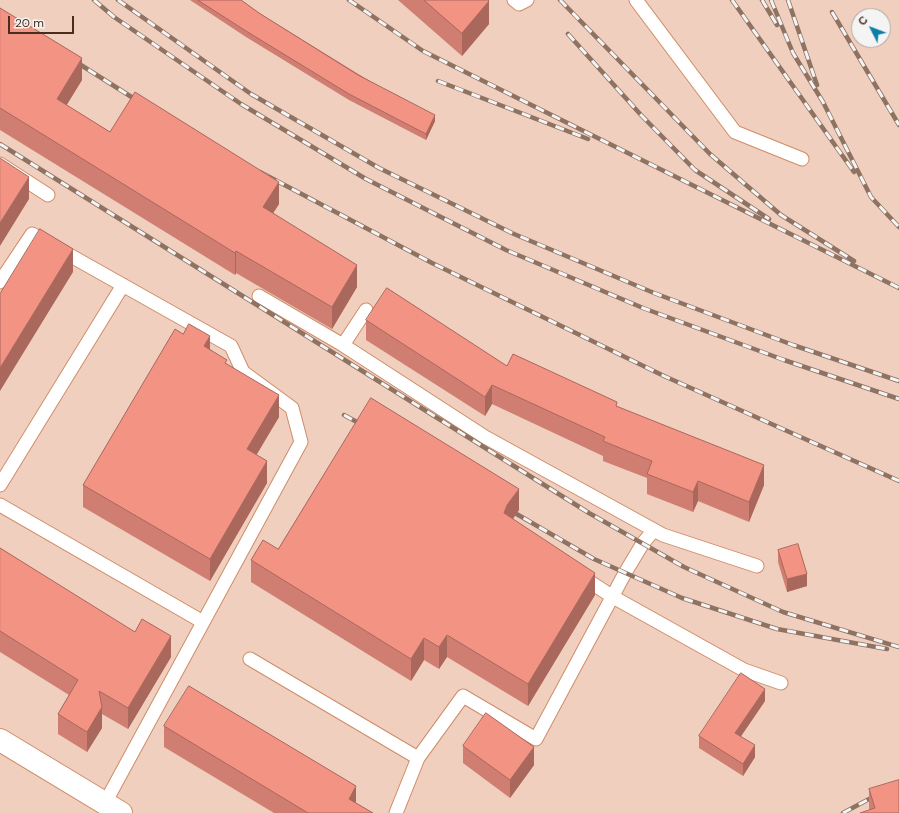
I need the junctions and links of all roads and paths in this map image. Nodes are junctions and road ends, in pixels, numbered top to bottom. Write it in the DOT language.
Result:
graph roads {
  1 [pos="514,0"];
  2 [pos="527,0"];
  3 [pos="636,0"];
  4 [pos="802,158"];
  5 [pos="0,164"];
  6 [pos="48,195"];
  7 [pos="0,282"];
  8 [pos="123,285"];
  9 [pos="259,296"];
  10 [pos="366,310"];
  11 [pos="343,345"];
  12 [pos="0,485"];
  13 [pos="0,505"];
  14 [pos="654,530"];
  15 [pos="757,566"];
  16 [pos="574,571"];
  17 [pos="613,597"];
  18 [pos="203,622"];
  19 [pos="250,659"];
  20 [pos="782,683"];
  21 [pos="0,740"];
  22 [pos="418,758"];
  23 [pos="113,808"];
  24 [pos="396,813"];
  1 -- 2 [label="lane"];
  3 -- 4 [label="lane"];
  5 -- 6 [label="lane"];
  7 -- 8 [label="lane"];
  8 -- 12 [label="lane"];
  8 -- 18 [label="lane"];
  9 -- 11 [label="lane"];
  10 -- 11 [label="lane"];
  11 -- 14 [label="lane"];
  13 -- 18 [label="lane"];
  14 -- 15 [label="lane"];
  14 -- 17 [label="lane"];
  16 -- 17 [label="lane"];
  17 -- 20 [label="lane"];
  17 -- 22 [label="lane"];
  18 -- 23 [label="lane"];
  19 -- 22 [label="lane"];
  21 -- 23 [label="street"];
  22 -- 24 [label="lane"];
}
